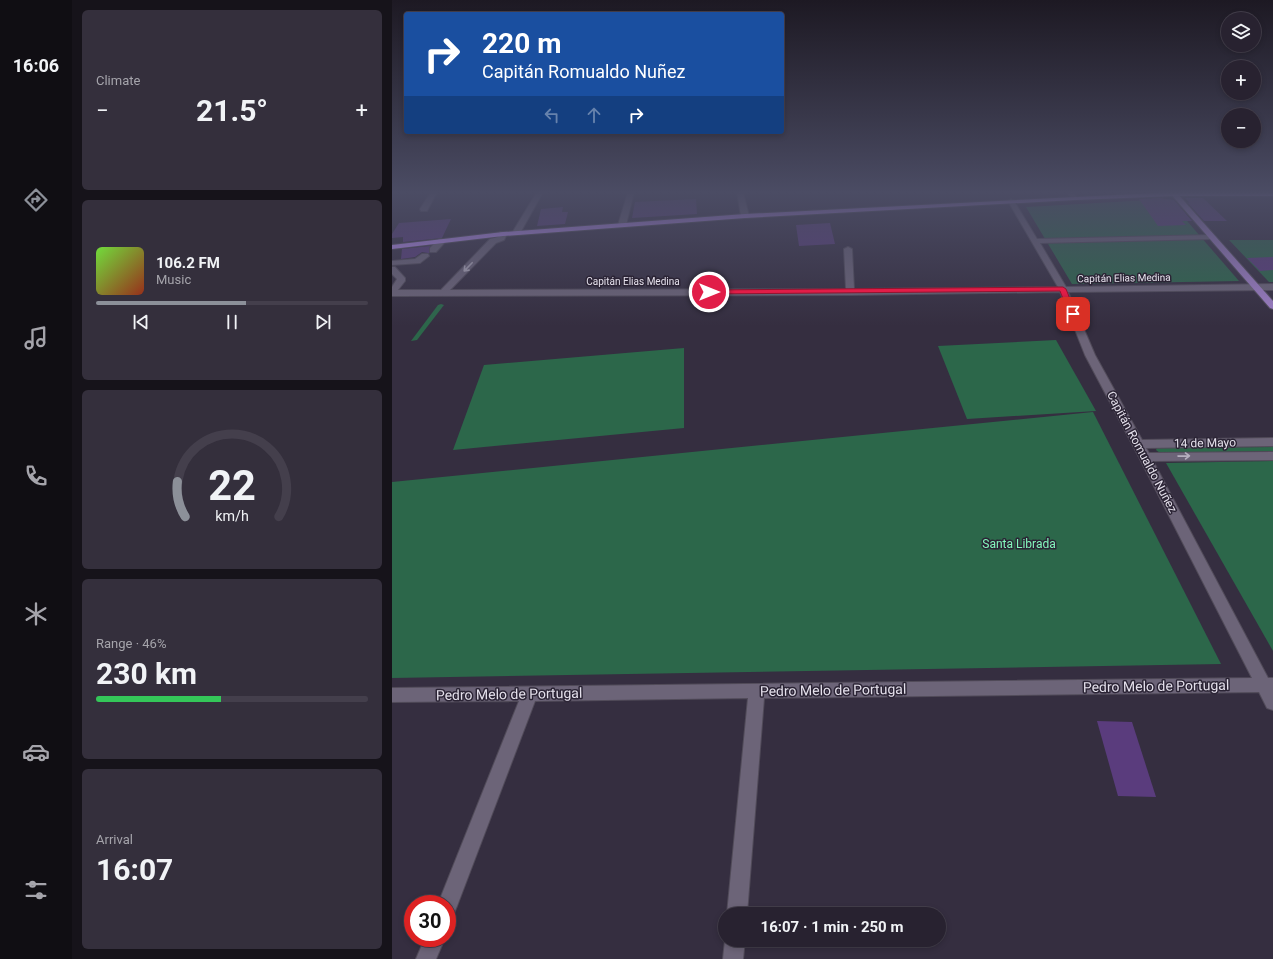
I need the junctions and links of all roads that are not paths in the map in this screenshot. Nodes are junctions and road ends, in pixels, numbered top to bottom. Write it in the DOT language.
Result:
graph roads {
  1 [pos="502,236"];
  2 [pos="493,237"];
  3 [pos="501,237"];
  4 [pos="1033,237"];
  5 [pos="1212,237"];
  6 [pos="442,241"];
  7 [pos="1036,241"];
  8 [pos="392,247"];
  9 [pos="848,249"];
  10 [pos="433,250"];
  11 [pos="425,256"];
  12 [pos="392,263"];
  13 [pos="392,269"];
  14 [pos="1256,287"];
  15 [pos="1273,287"];
  16 [pos="1063,289"];
  17 [pos="850,292"];
  18 [pos="392,293"];
  19 [pos="448,293"];
  20 [pos="1273,306"];
  21 [pos="1273,442"];
  22 [pos="1137,444"];
  23 [pos="1273,456"];
  24 [pos="1145,457"];
  25 [pos="1268,685"];
  26 [pos="757,691"];
  27 [pos="530,694"];
  28 [pos="392,695"];
  29 [pos="1273,703"];
  30 [pos="451,895"];
  31 [pos="738,907"];
  32 [pos="431,947"];
  33 [pos="734,947"];
  34 [pos="426,959"];
  35 [pos="733,959"];
  1 -- 19 [label="street"];
  2 -- 6 [label="highway"];
  3 -- 19 [label="street, one-way"];
  4 -- 7 [label="street, Capitán Romualdo Nuñez"];
  5 -- 7 [label="street"];
  5 -- 14 [label="main road"];
  6 -- 8 [label="highway"];
  6 -- 10 [label="street"];
  7 -- 16 [label="street, Capitán Romualdo Nuñez"];
  9 -- 17 [label="street"];
  11 -- 12 [label="street"];
  13 -- 18 [label="street"];
  14 -- 15 [label="street, Capitán Elias Medina"];
  14 -- 16 [label="street, Capitán Elias Medina"];
  14 -- 20 [label="main road"];
  16 -- 17 [label="street, Capitán Elias Medina"];
  16 -- 22 [label="street, Capitán Romualdo Nuñez"];
  17 -- 19 [label="street, Capitán Elias Medina"];
  18 -- 19 [label="street, Capitán Elias Medina"];
  21 -- 22 [label="street, 14 de Mayo"];
  22 -- 24 [label="street, Capitán Romualdo Nuñez"];
  24 -- 23 [label="street, 14 de Mayo, one-way"];
  24 -- 25 [label="street, Capitán Romualdo Nuñez"];
  25 -- 26 [label="street, Pedro Melo de Portugal"];
  25 -- 29 [label="street, Capitán Romualdo Nuñez"];
  26 -- 27 [label="street, Pedro Melo de Portugal"];
  26 -- 31 [label="street"];
  27 -- 28 [label="street, Pedro Melo de Portugal"];
  27 -- 30 [label="street"];
  32 -- 34 [label="street"];
  33 -- 35 [label="street"];
}
